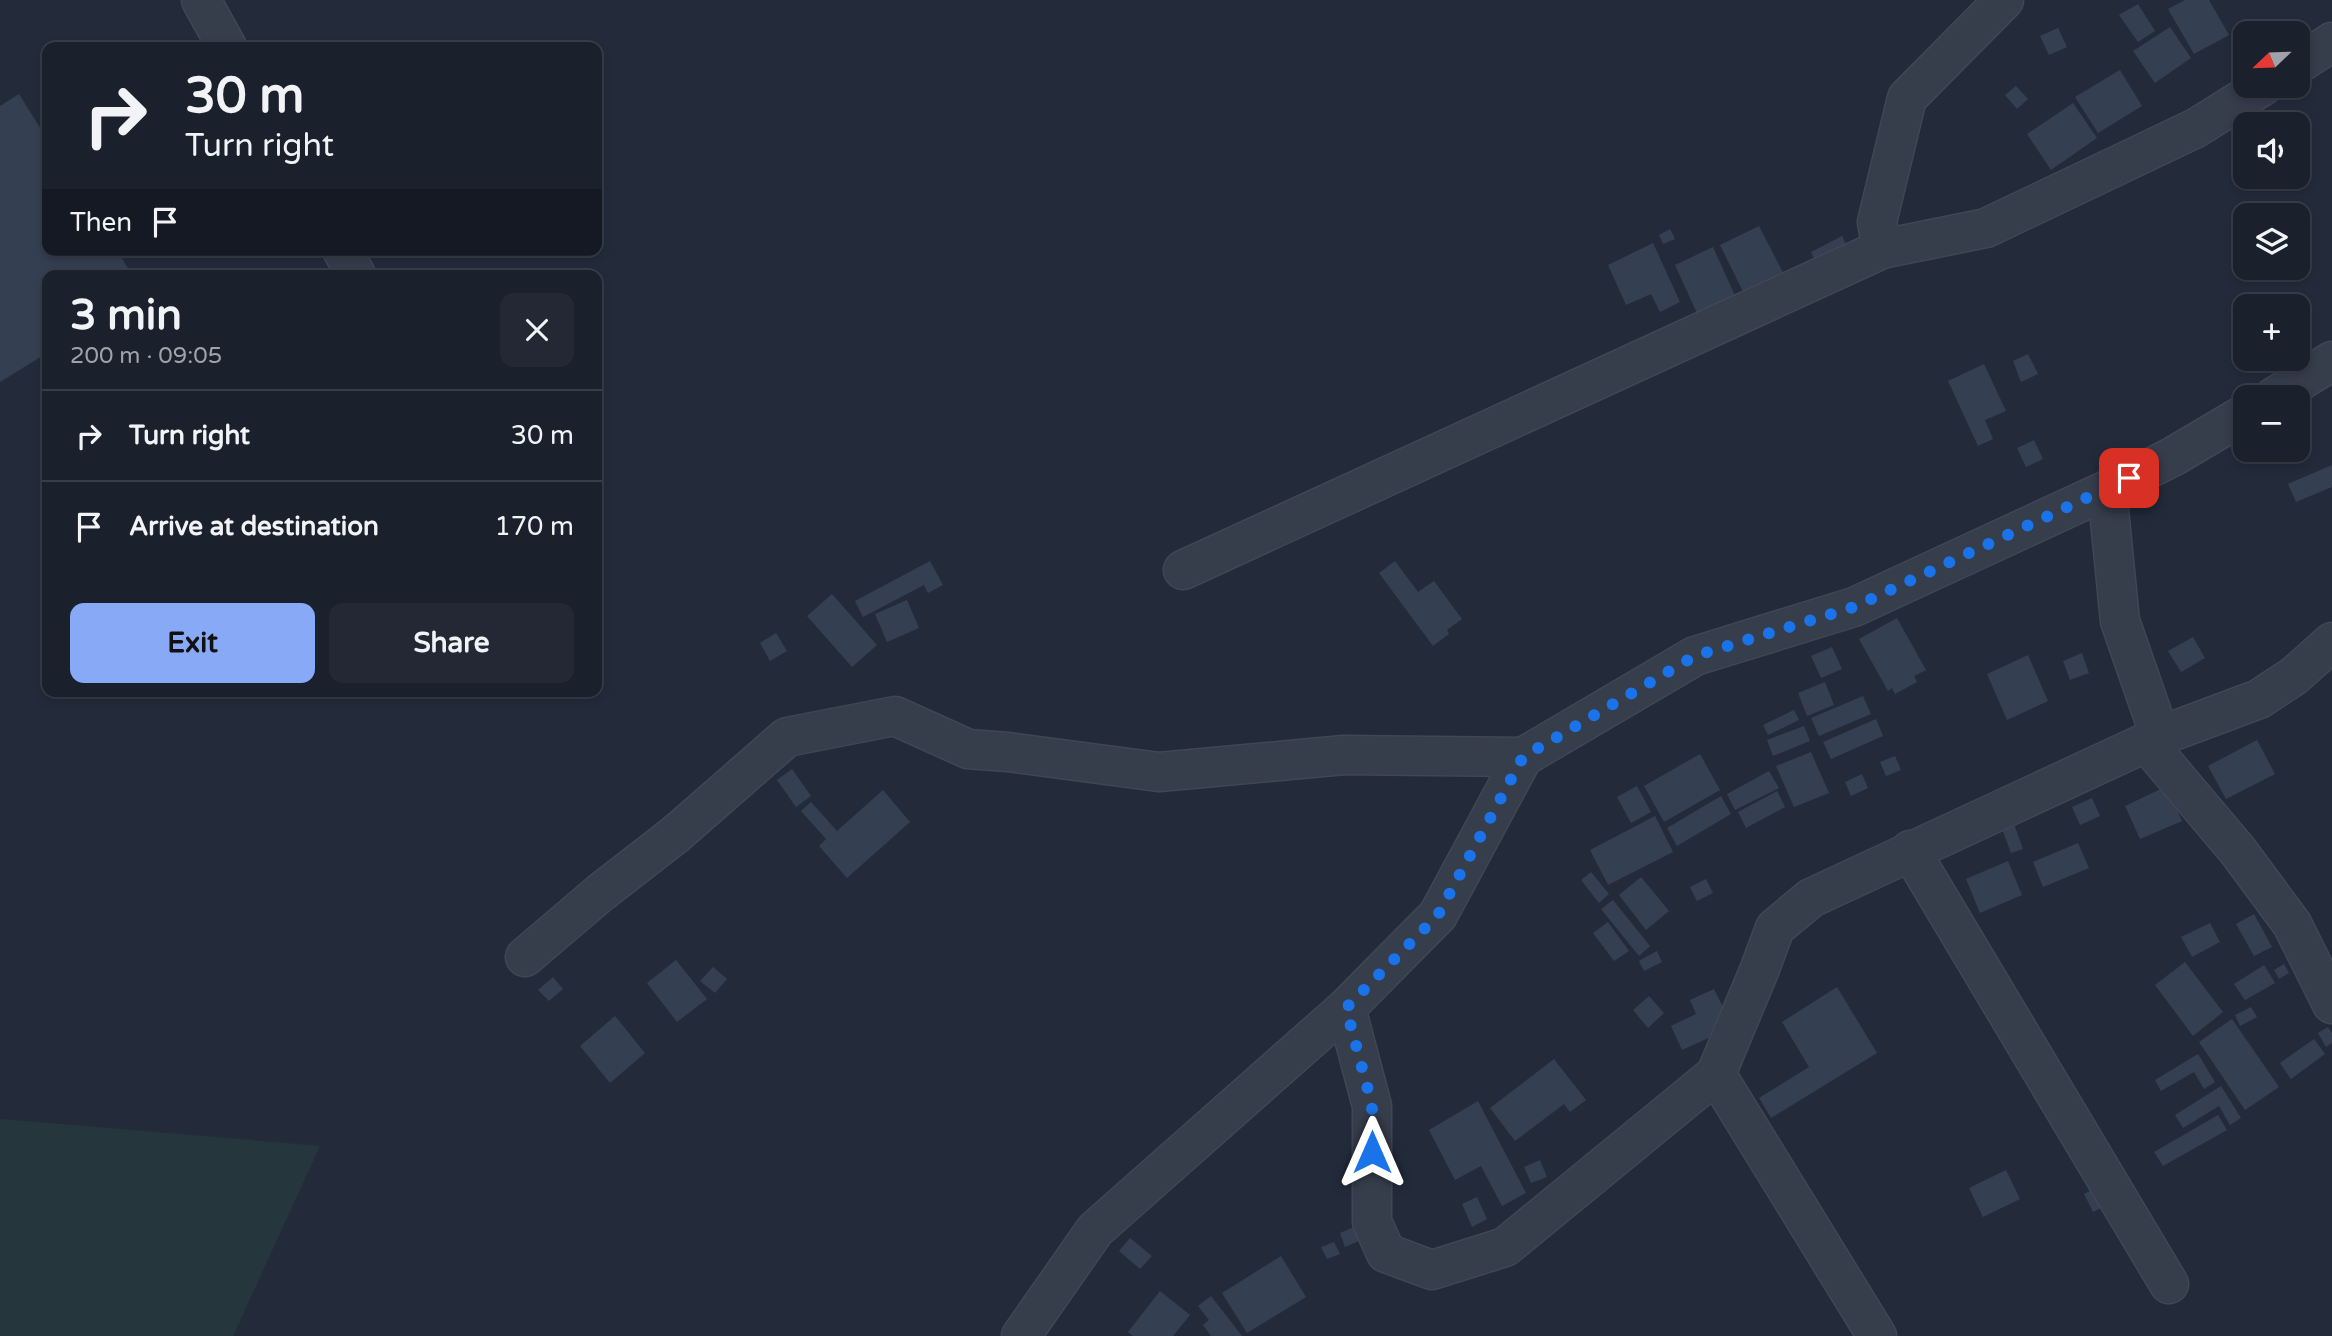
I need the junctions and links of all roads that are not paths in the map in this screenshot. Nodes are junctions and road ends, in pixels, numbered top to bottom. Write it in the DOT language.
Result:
graph roads {
  1 [pos="201,0"];
  2 [pos="2004,0"];
  3 [pos="224,42"];
  4 [pos="2332,42"];
  5 [pos="2310,56"];
  6 [pos="2244,98"];
  7 [pos="1882,249"];
  8 [pos="2332,361"];
  9 [pos="2293,385"];
  10 [pos="2233,421"];
  11 [pos="2107,490"];
  12 [pos="1183,570"];
  13 [pos="2332,642"];
  14 [pos="2153,740"];
  15 [pos="1523,757"];
  16 [pos="1910,850"];
  17 [pos="525,957"];
  18 [pos="2332,1004"];
  19 [pos="1346,1008"];
  20 [pos="1716,1074"];
  21 [pos="2169,1284"];
  22 [pos="1021,1336"];
  23 [pos="1877,1336"];
  1 -- 3 [label="street"];
  2 -- 7 [label="street"];
  4 -- 5 [label="street"];
  6 -- 7 [label="street"];
  7 -- 12 [label="street"];
  8 -- 9 [label="street"];
  10 -- 11 [label="street"];
  11 -- 14 [label="street"];
  11 -- 15 [label="street"];
  13 -- 14 [label="street"];
  14 -- 16 [label="street"];
  14 -- 18 [label="street"];
  15 -- 17 [label="street"];
  15 -- 19 [label="street"];
  16 -- 20 [label="street"];
  16 -- 21 [label="street"];
  19 -- 20 [label="street"];
  19 -- 22 [label="street"];
  20 -- 23 [label="street"];
}
